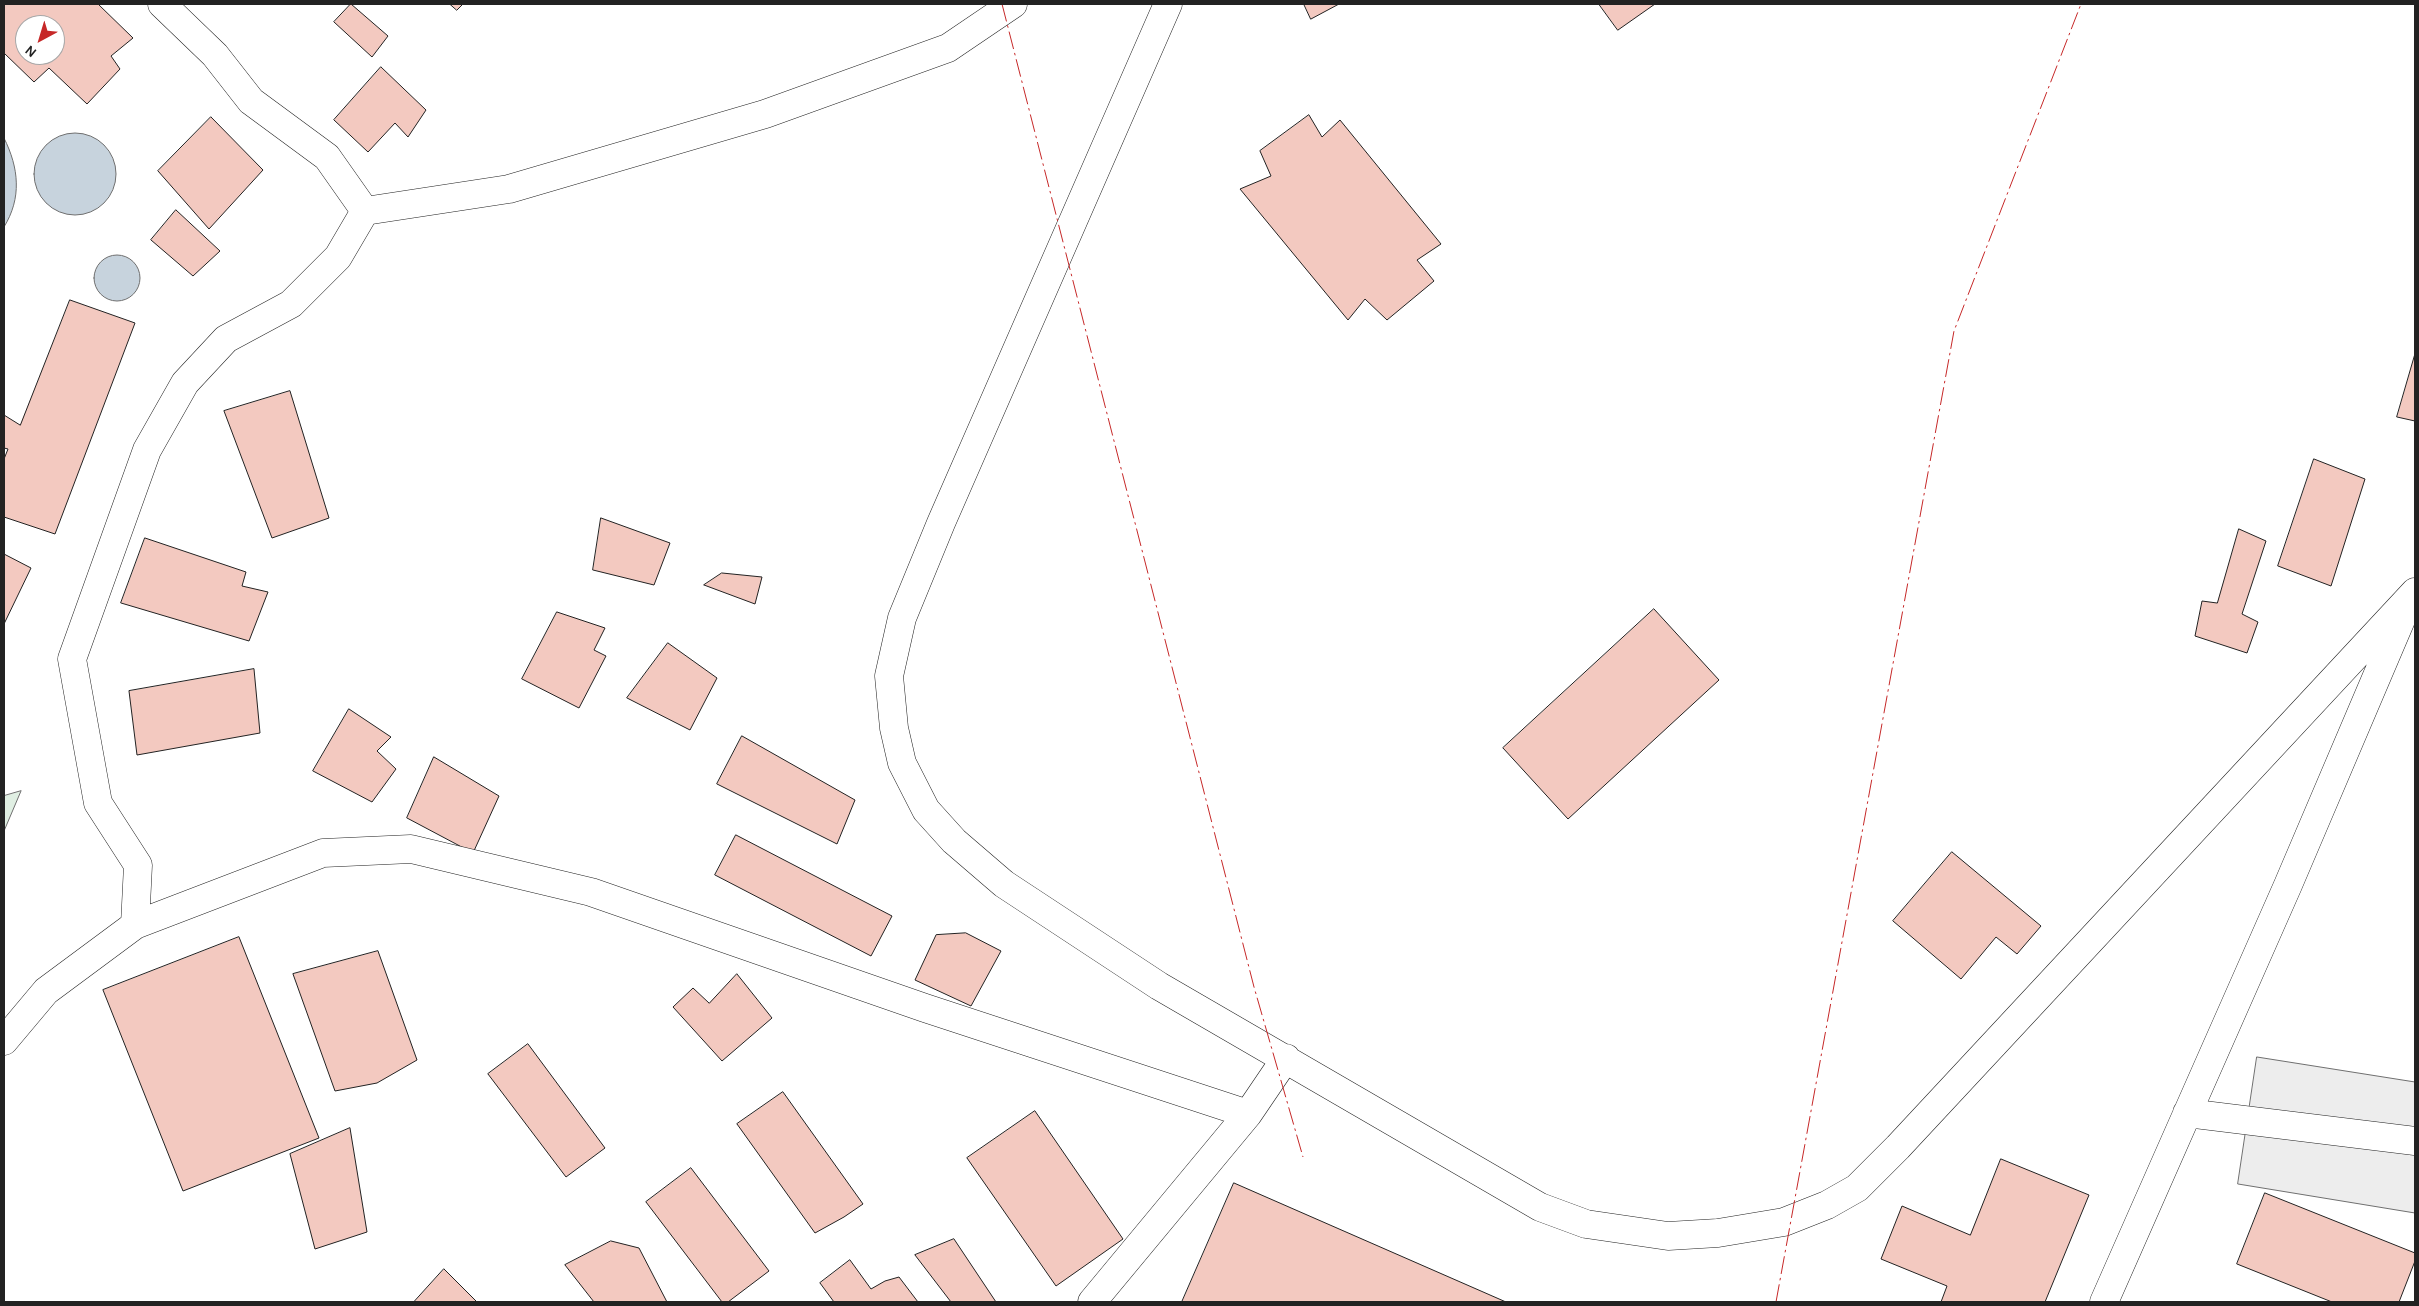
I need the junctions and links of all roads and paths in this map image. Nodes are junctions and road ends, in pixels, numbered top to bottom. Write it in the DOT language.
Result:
graph roads {
  1 [pos="162,4"];
  2 [pos="1013,4"];
  3 [pos="1168,4"];
  4 [pos="365,211"];
  5 [pos="2413,595"];
  6 [pos="135,925"];
  7 [pos="4,1040"];
  8 [pos="1286,1058"];
  9 [pos="2187,1113"];
  10 [pos="1248,1114"];
  11 [pos="2415,1141"];
  12 [pos="1092,1302"];
  13 [pos="2104,1302"];
  1 -- 4 [label="lane"];
  2 -- 4 [label="lane"];
  3 -- 8 [label="lane"];
  4 -- 6 [label="lane"];
  5 -- 8 [label="lane"];
  5 -- 9 [label="lane"];
  6 -- 7 [label="lane"];
  6 -- 10 [label="lane"];
  8 -- 10 [label="lane"];
  9 -- 11 [label="lane"];
  9 -- 13 [label="lane"];
  10 -- 12 [label="lane"];
}
